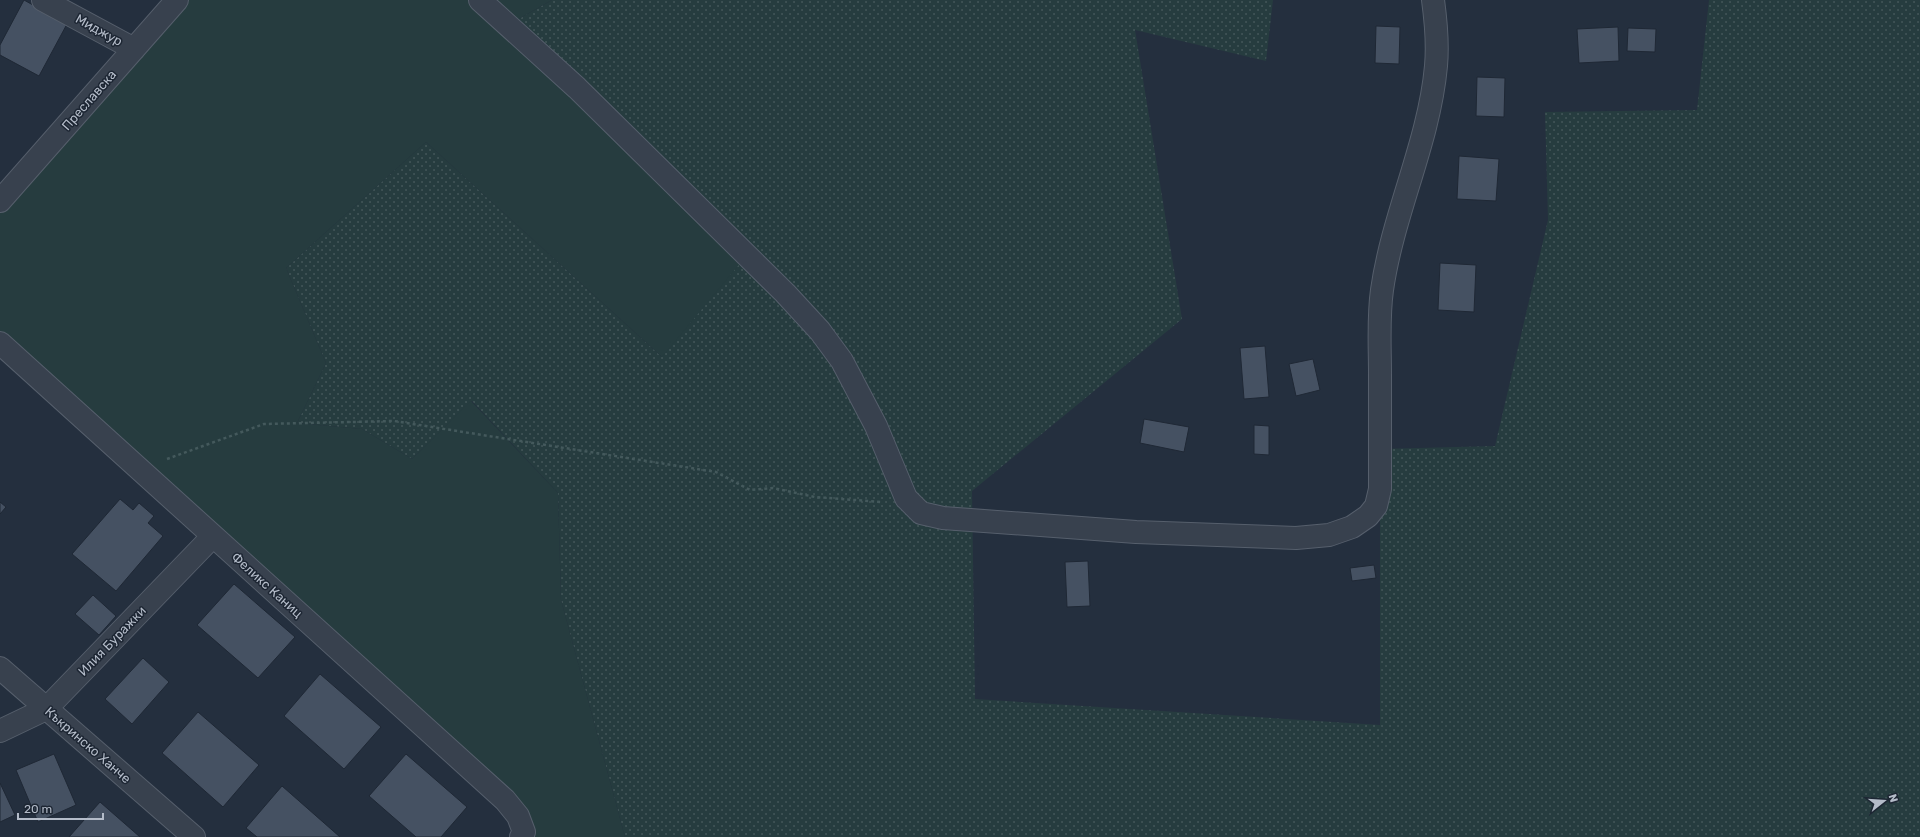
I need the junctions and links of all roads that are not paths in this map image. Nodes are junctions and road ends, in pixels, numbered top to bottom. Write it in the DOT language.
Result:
graph roads {
  1 [pos="43,0"];
  2 [pos="177,0"];
  3 [pos="480,0"];
  4 [pos="1433,0"];
  5 [pos="134,49"];
  6 [pos="0,201"];
  7 [pos="0,344"];
  8 [pos="213,536"];
  9 [pos="0,668"];
  10 [pos="46,709"];
  11 [pos="0,731"];
  12 [pos="523,835"];
  13 [pos="194,837"];
  1 -- 5 [label="street, Миджур"];
  2 -- 5 [label="street, Преславска"];
  3 -- 4 [label="street"];
  5 -- 6 [label="street, Преславска"];
  7 -- 8 [label="street, Феликс Каниц"];
  8 -- 10 [label="street, Илия Буражки"];
  8 -- 12 [label="street, Феликс Каниц"];
  9 -- 10 [label="street, Къкринско Ханче"];
  10 -- 11 [label="street, Илия Буражки"];
  10 -- 13 [label="street, Къкринско Ханче"];
}
